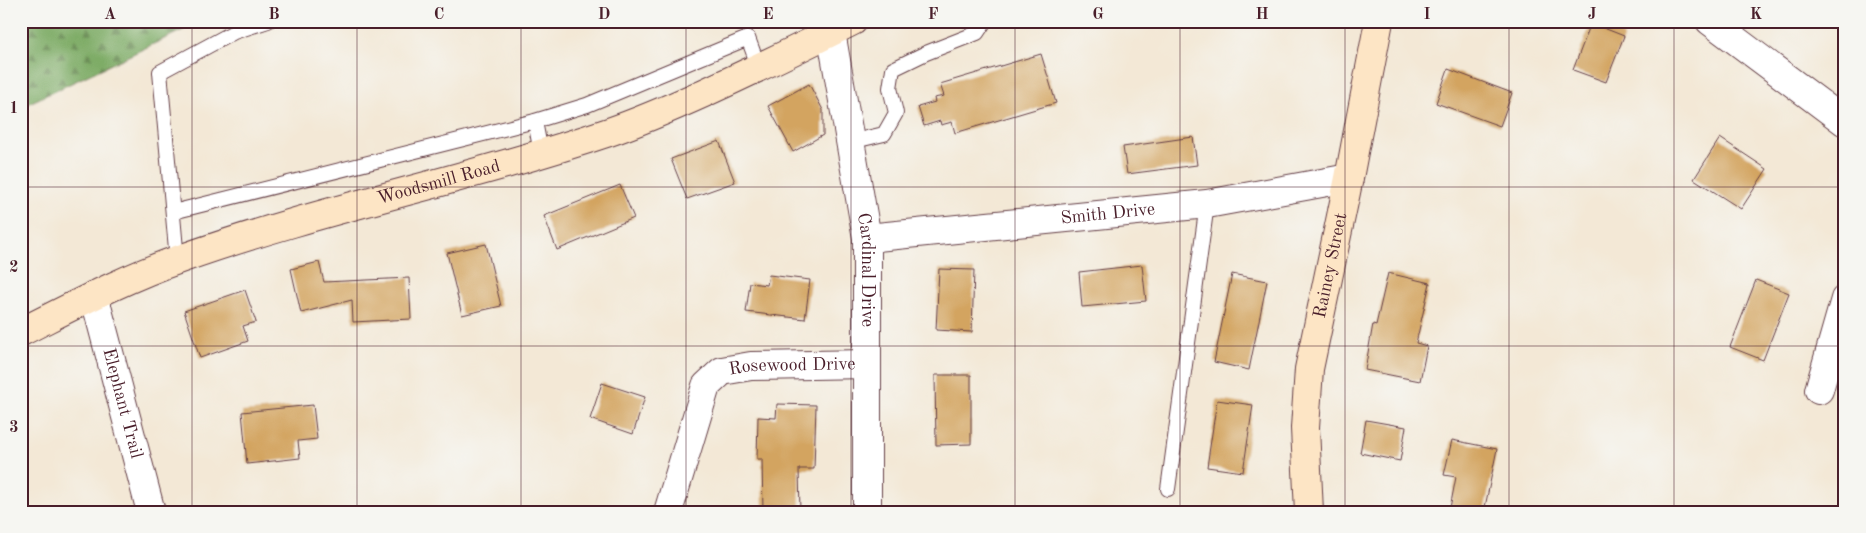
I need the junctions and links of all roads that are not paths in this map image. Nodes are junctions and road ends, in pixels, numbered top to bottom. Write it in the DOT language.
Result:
graph roads {
  1 [pos="268,21"];
  2 [pos="985,21"];
  3 [pos="1379,21"];
  4 [pos="1710,21"];
  5 [pos="837,25"];
  6 [pos="759,68"];
  7 [pos="535,121"];
  8 [pos="1845,122"];
  9 [pos="850,142"];
  10 [pos="541,153"];
  11 [pos="1349,178"];
  12 [pos="1207,204"];
  13 [pos="173,212"];
  14 [pos="866,238"];
  15 [pos="178,260"];
  16 [pos="94,295"];
  17 [pos="1845,299"];
  18 [pos="21,332"];
  19 [pos="867,364"];
  20 [pos="1819,390"];
  21 [pos="1168,489"];
  22 [pos="150,512"];
  23 [pos="668,512"];
  24 [pos="867,512"];
  25 [pos="1309,512"];
  1 -- 13 [label="lane"];
  2 -- 9 [label="lane"];
  3 -- 11 [label="street, Rainey Street"];
  4 -- 8 [label="street"];
  5 -- 6 [label="street, Woodsmill Road"];
  5 -- 9 [label="street, Cardinal Drive"];
  6 -- 7 [label="lane"];
  6 -- 10 [label="street, Woodsmill Road"];
  7 -- 10 [label="lane"];
  7 -- 13 [label="lane"];
  9 -- 14 [label="street, Cardinal Drive"];
  10 -- 15 [label="street, Woodsmill Road"];
  11 -- 12 [label="street, Smith Drive"];
  11 -- 25 [label="street, Rainey Street"];
  12 -- 14 [label="street, Smith Drive"];
  12 -- 21 [label="lane"];
  13 -- 15 [label="lane"];
  14 -- 19 [label="street, Cardinal Drive"];
  15 -- 16 [label="street, Woodsmill Road"];
  16 -- 18 [label="street, Woodsmill Road"];
  16 -- 22 [label="street, Elephant Trail"];
  17 -- 20 [label="street"];
  19 -- 23 [label="street, Rosewood Drive"];
  19 -- 24 [label="street, Cardinal Drive"];
}
